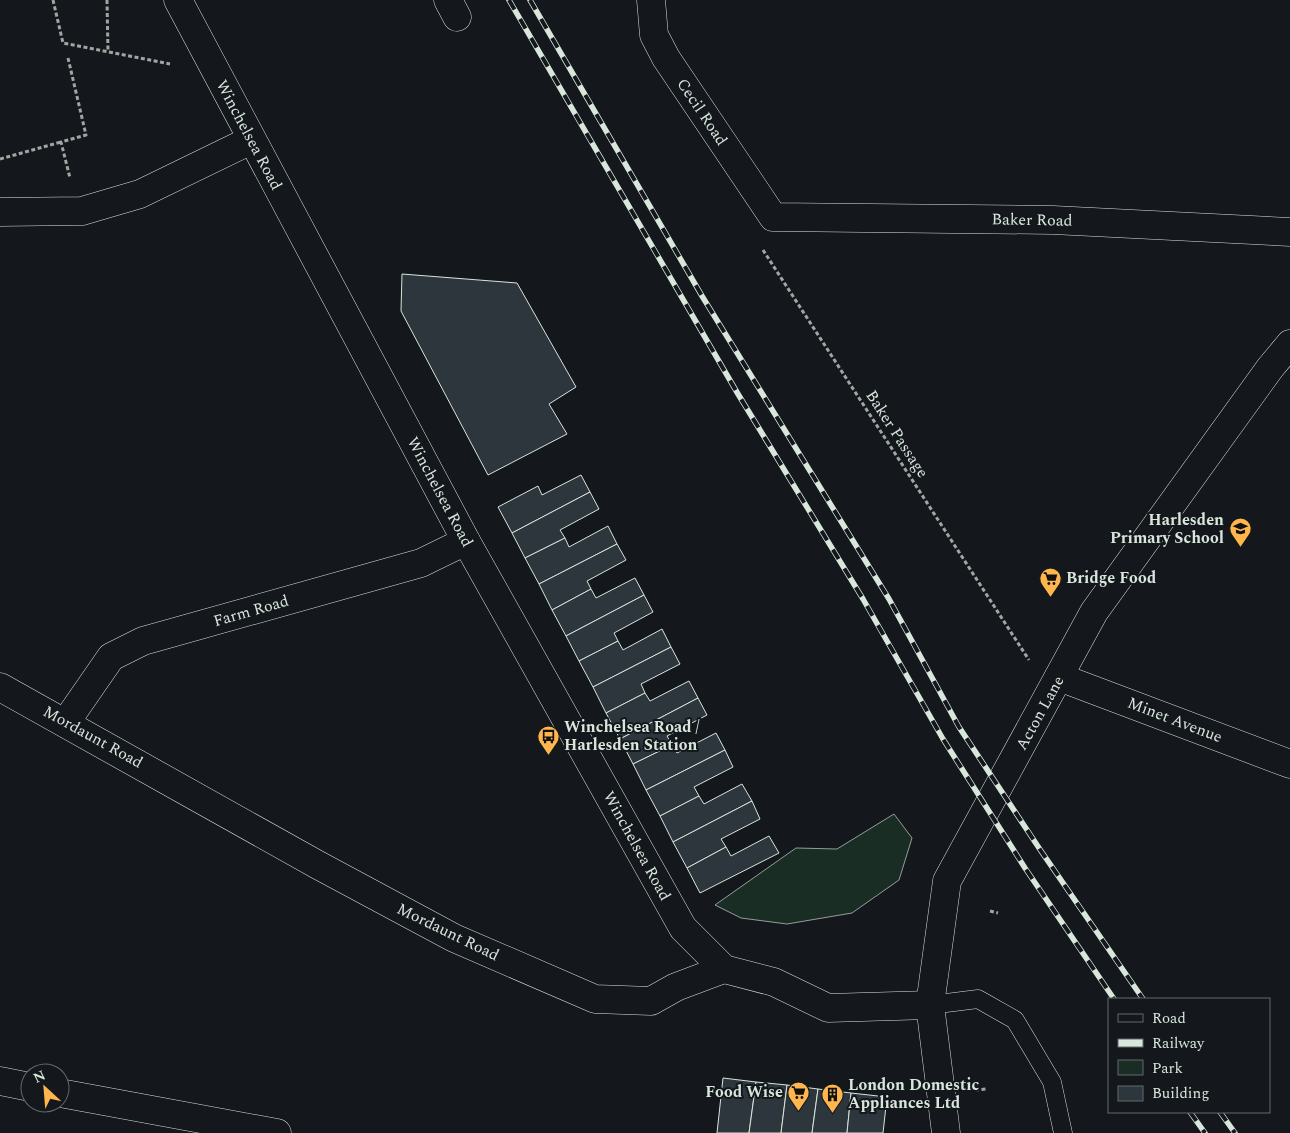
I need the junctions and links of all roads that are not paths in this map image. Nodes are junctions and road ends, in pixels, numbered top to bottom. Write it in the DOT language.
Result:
graph roads {
  1 [pos="178,0"];
  2 [pos="651,0"];
  3 [pos="251,140"];
  4 [pos="0,212"];
  5 [pos="773,217"];
  6 [pos="1290,232"];
  7 [pos="1290,344"];
  8 [pos="466,541"];
  9 [pos="1059,677"];
  10 [pos="0,686"];
  11 [pos="66,722"];
  12 [pos="1290,764"];
  13 [pos="724,970"];
  14 [pos="930,1005"];
  15 [pos="0,1081"];
  16 [pos="20,1085"];
  17 [pos="70,1095"];
  18 [pos="277,1133"];
  19 [pos="946,1133"];
  20 [pos="1063,1133"];
  1 -- 3 [label="street, Winchelsea Road"];
  2 -- 5 [label="street, Cecil Road"];
  3 -- 4 [label="street"];
  3 -- 8 [label="street, Winchelsea Road"];
  5 -- 6 [label="street, Baker Road"];
  7 -- 9 [label="street, Acton Lane"];
  8 -- 11 [label="street, Farm Road"];
  8 -- 13 [label="street, Winchelsea Road"];
  9 -- 12 [label="street, Minet Avenue"];
  9 -- 14 [label="street, Acton Lane"];
  10 -- 11 [label="street, Mordaunt Road"];
  11 -- 13 [label="street, Mordaunt Road"];
  13 -- 14 [label="street"];
  14 -- 19 [label="street, Acton Lane"];
  14 -- 20 [label="lane"];
  15 -- 16 [label="street"];
  17 -- 18 [label="street"];
}
